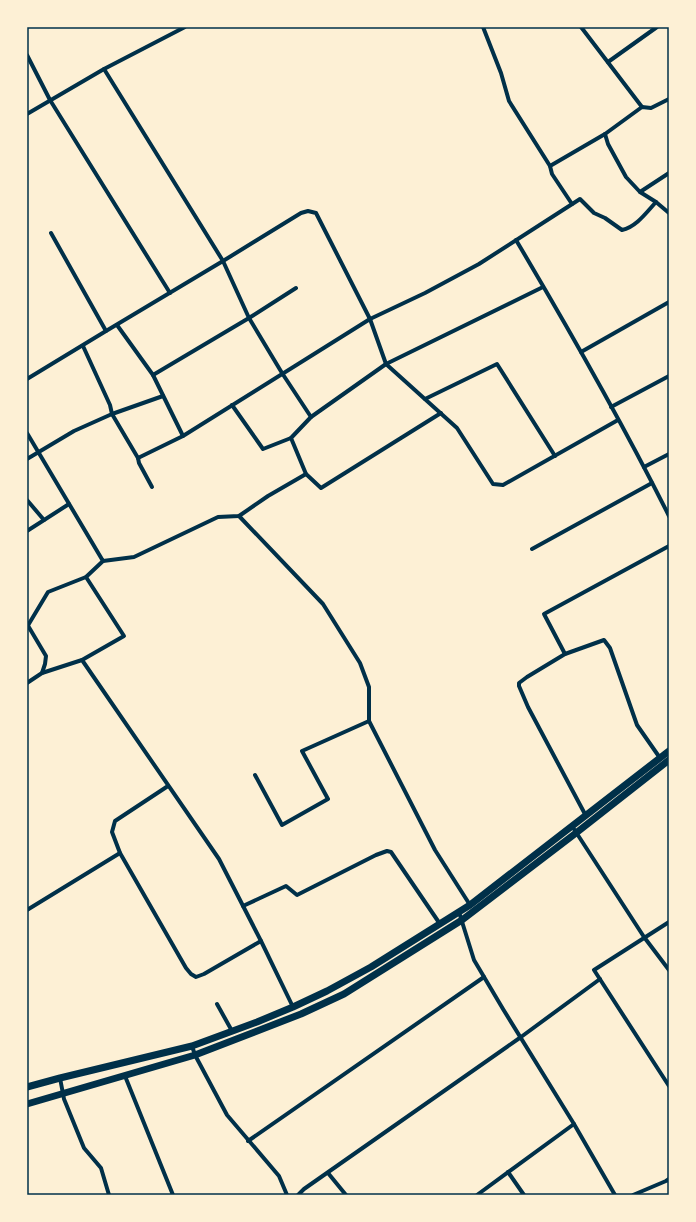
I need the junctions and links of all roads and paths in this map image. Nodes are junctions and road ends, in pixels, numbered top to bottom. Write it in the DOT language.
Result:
graph roads {
  1 [pos="185,27"];
  2 [pos="483,27"];
  3 [pos="581,27"];
  4 [pos="657,27"];
  5 [pos="27,55"];
  6 [pos="608,62"];
  7 [pos="104,69"];
  8 [pos="669,99"];
  9 [pos="50,100"];
  10 [pos="642,107"];
  11 [pos="27,114"];
  12 [pos="605,134"];
  13 [pos="550,166"];
  14 [pos="669,173"];
  15 [pos="640,192"];
  16 [pos="656,202"];
  17 [pos="572,204"];
  18 [pos="669,213"];
  19 [pos="51,233"];
  20 [pos="516,240"];
  21 [pos="223,261"];
  22 [pos="543,287"];
  23 [pos="296,288"];
  24 [pos="170,293"];
  25 [pos="669,302"];
  26 [pos="249,318"];
  27 [pos="370,319"];
  28 [pos="117,325"];
  29 [pos="106,332"];
  30 [pos="83,346"];
  31 [pos="581,352"];
  32 [pos="386,364"];
  33 [pos="282,373"];
  34 [pos="153,375"];
  35 [pos="669,376"];
  36 [pos="27,379"];
  37 [pos="163,396"];
  38 [pos="425,399"];
  39 [pos="232,405"];
  40 [pos="611,407"];
  41 [pos="440,413"];
  42 [pos="112,414"];
  43 [pos="312,417"];
  44 [pos="618,420"];
  45 [pos="27,433"];
  46 [pos="183,436"];
  47 [pos="291,438"];
  48 [pos="38,452"];
  49 [pos="669,454"];
  50 [pos="555,456"];
  51 [pos="138,458"];
  52 [pos="27,459"];
  53 [pos="644,467"];
  54 [pos="306,474"];
  55 [pos="652,483"];
  56 [pos="152,487"];
  57 [pos="27,500"];
  58 [pos="69,504"];
  59 [pos="239,516"];
  60 [pos="669,516"];
  61 [pos="44,520"];
  62 [pos="27,531"];
  63 [pos="669,546"];
  64 [pos="532,549"];
  65 [pos="103,561"];
  66 [pos="86,577"];
  67 [pos="27,626"];
  68 [pos="565,654"];
  69 [pos="82,660"];
  70 [pos="42,673"];
  71 [pos="27,683"];
  72 [pos="369,721"];
  73 [pos="669,751"];
  74 [pos="660,758"];
  75 [pos="669,760"];
  76 [pos="255,775"];
  77 [pos="168,786"];
  78 [pos="586,816"];
  79 [pos="572,826"];
  80 [pos="576,833"];
  81 [pos="120,853"];
  82 [pos="470,905"];
  83 [pos="243,906"];
  84 [pos="27,910"];
  85 [pos="459,912"];
  86 [pos="462,920"];
  87 [pos="669,922"];
  88 [pos="440,924"];
  89 [pos="644,937"];
  90 [pos="261,941"];
  91 [pos="669,970"];
  92 [pos="484,977"];
  93 [pos="600,980"];
  94 [pos="218,1004"];
  95 [pos="293,1007"];
  96 [pos="232,1031"];
  97 [pos="521,1037"];
  98 [pos="192,1046"];
  99 [pos="195,1055"];
  100 [pos="125,1076"];
  101 [pos="60,1078"];
  102 [pos="669,1086"];
  103 [pos="27,1087"];
  104 [pos="64,1096"];
  105 [pos="27,1104"];
  106 [pos="574,1124"];
  107 [pos="248,1141"];
  108 [pos="508,1172"];
  109 [pos="328,1173"];
  110 [pos="669,1179"];
  111 [pos="109,1195"];
  112 [pos="173,1195"];
  113 [pos="288,1195"];
  114 [pos="298,1195"];
  115 [pos="346,1195"];
  116 [pos="477,1195"];
  117 [pos="524,1195"];
  118 [pos="615,1195"];
  119 [pos="633,1195"];
  1 -- 7 [label="street"];
  2 -- 13 [label="street"];
  3 -- 6 [label="street"];
  4 -- 6 [label="street"];
  5 -- 9 [label="street"];
  6 -- 10 [label="street"];
  7 -- 9 [label="street"];
  7 -- 21 [label="street"];
  8 -- 10 [label="street"];
  9 -- 11 [label="street"];
  9 -- 24 [label="street"];
  10 -- 12 [label="street"];
  12 -- 13 [label="street"];
  12 -- 15 [label="street"];
  13 -- 17 [label="street"];
  14 -- 15 [label="street"];
  15 -- 16 [label="street"];
  16 -- 17 [label="street"];
  16 -- 18 [label="street"];
  17 -- 20 [label="street"];
  19 -- 29 [label="street"];
  20 -- 22 [label="street"];
  20 -- 27 [label="street"];
  21 -- 24 [label="street"];
  21 -- 26 [label="street"];
  21 -- 27 [label="street"];
  22 -- 31 [label="street"];
  22 -- 32 [label="street"];
  23 -- 26 [label="street"];
  24 -- 28 [label="street"];
  25 -- 31 [label="street"];
  26 -- 33 [label="street"];
  26 -- 34 [label="street"];
  27 -- 32 [label="street"];
  27 -- 33 [label="street"];
  28 -- 29 [label="street"];
  28 -- 34 [label="street"];
  29 -- 30 [label="street"];
  30 -- 36 [label="street"];
  30 -- 42 [label="street"];
  31 -- 40 [label="street"];
  32 -- 38 [label="street"];
  32 -- 43 [label="street"];
  33 -- 39 [label="street"];
  33 -- 43 [label="street"];
  34 -- 37 [label="street"];
  35 -- 40 [label="street"];
  37 -- 42 [label="street"];
  37 -- 46 [label="street"];
  38 -- 41 [label="street"];
  38 -- 50 [label="street"];
  39 -- 46 [label="street"];
  39 -- 47 [label="street"];
  40 -- 44 [label="street"];
  41 -- 50 [label="street"];
  41 -- 54 [label="street"];
  42 -- 48 [label="street"];
  42 -- 51 [label="street"];
  43 -- 47 [label="street"];
  44 -- 50 [label="street"];
  44 -- 53 [label="street"];
  45 -- 48 [label="street"];
  46 -- 51 [label="street"];
  47 -- 54 [label="street"];
  48 -- 52 [label="street"];
  48 -- 58 [label="street"];
  49 -- 53 [label="street"];
  51 -- 56 [label="street"];
  53 -- 55 [label="street"];
  54 -- 59 [label="street"];
  55 -- 60 [label="street"];
  55 -- 64 [label="street"];
  57 -- 61 [label="street"];
  58 -- 61 [label="street"];
  58 -- 65 [label="street"];
  59 -- 65 [label="street"];
  59 -- 72 [label="street"];
  61 -- 62 [label="street"];
  63 -- 68 [label="street"];
  65 -- 66 [label="street"];
  66 -- 67 [label="street"];
  66 -- 69 [label="street"];
  67 -- 70 [label="street"];
  68 -- 74 [label="street"];
  68 -- 78 [label="street"];
  69 -- 70 [label="street"];
  69 -- 77 [label="street"];
  70 -- 71 [label="street"];
  72 -- 76 [label="street"];
  72 -- 82 [label="street"];
  73 -- 74 [label="main road"];
  74 -- 78 [label="main road"];
  75 -- 80 [label="main road"];
  77 -- 81 [label="street"];
  77 -- 83 [label="street"];
  78 -- 79 [label="main road"];
  79 -- 80 [label="street"];
  79 -- 82 [label="main road"];
  80 -- 86 [label="main road"];
  80 -- 89 [label="street"];
  81 -- 84 [label="street"];
  81 -- 90 [label="street"];
  82 -- 85 [label="main road"];
  83 -- 88 [label="street"];
  83 -- 90 [label="street"];
  85 -- 86 [label="street"];
  85 -- 88 [label="main road"];
  86 -- 92 [label="street"];
  86 -- 99 [label="main road"];
  87 -- 89 [label="street"];
  88 -- 95 [label="main road"];
  89 -- 91 [label="street"];
  89 -- 93 [label="street"];
  90 -- 95 [label="street"];
  92 -- 97 [label="street"];
  92 -- 107 [label="street"];
  93 -- 97 [label="street"];
  93 -- 102 [label="street"];
  94 -- 96 [label="street"];
  95 -- 96 [label="main road"];
  96 -- 98 [label="main road"];
  97 -- 106 [label="street"];
  97 -- 109 [label="street"];
  98 -- 99 [label="street"];
  98 -- 101 [label="main road"];
  99 -- 100 [label="main road"];
  99 -- 107 [label="street"];
  100 -- 104 [label="main road"];
  100 -- 112 [label="street"];
  101 -- 103 [label="main road"];
  101 -- 104 [label="street"];
  104 -- 105 [label="main road"];
  104 -- 111 [label="street"];
  106 -- 108 [label="street"];
  106 -- 118 [label="street"];
  107 -- 113 [label="street"];
  108 -- 116 [label="street"];
  108 -- 117 [label="street"];
  109 -- 114 [label="street"];
  109 -- 115 [label="street"];
  110 -- 119 [label="street"];
}
